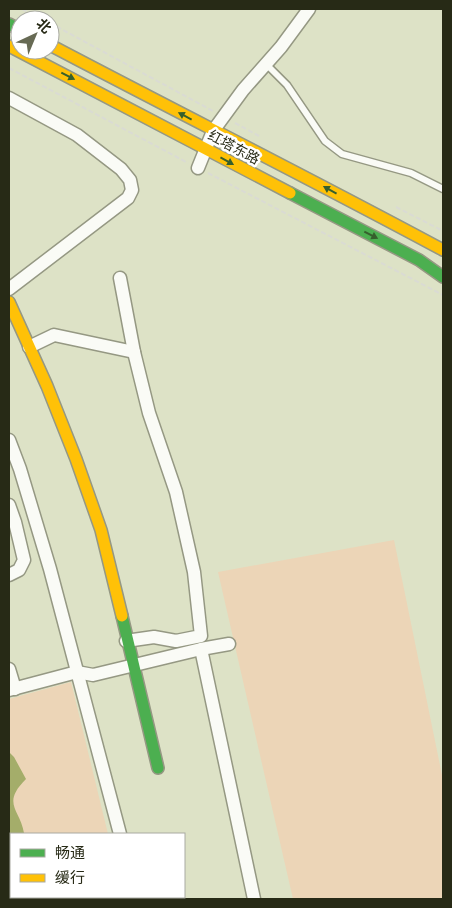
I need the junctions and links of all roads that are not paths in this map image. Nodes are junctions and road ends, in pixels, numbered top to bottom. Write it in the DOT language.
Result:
graph roads {
  1 [pos="310,9"];
  2 [pos="9,46"];
  3 [pos="60,50"];
  4 [pos="266,65"];
  5 [pos="9,98"];
  6 [pos="213,131"];
  7 [pos="205,149"];
  8 [pos="198,168"];
  9 [pos="443,189"];
  10 [pos="441,247"];
  11 [pos="443,277"];
  12 [pos="120,278"];
  13 [pos="9,289"];
  14 [pos="9,302"];
  15 [pos="29,346"];
  16 [pos="134,352"];
  17 [pos="9,440"];
  18 [pos="9,505"];
  19 [pos="9,575"];
  20 [pos="126,641"];
  21 [pos="229,644"];
  22 [pos="201,649"];
  23 [pos="132,666"];
  24 [pos="9,669"];
  25 [pos="77,672"];
  26 [pos="12,690"];
  27 [pos="158,768"];
  28 [pos="120,833"];
  29 [pos="254,899"];
  1 -- 4 [label="street"];
  2 -- 7 [label="main road, 红塔东路, one-way"];
  6 -- 3 [label="main road, 红塔东路, one-way"];
  4 -- 6 [label="street"];
  4 -- 9 [label="lane"];
  5 -- 13 [label="street"];
  6 -- 7 [label="street"];
  10 -- 6 [label="main road, 红塔东路, one-way"];
  7 -- 8 [label="street"];
  7 -- 11 [label="main road, 红塔东路, one-way"];
  12 -- 16 [label="street"];
  14 -- 15 [label="main road"];
  15 -- 16 [label="street"];
  15 -- 20 [label="main road"];
  16 -- 20 [label="street"];
  17 -- 25 [label="street"];
  18 -- 19 [label="street"];
  20 -- 23 [label="main road"];
  21 -- 22 [label="street"];
  22 -- 23 [label="street"];
  22 -- 29 [label="street"];
  23 -- 25 [label="street"];
  23 -- 27 [label="main road"];
  24 -- 26 [label="street"];
  25 -- 26 [label="street"];
  25 -- 28 [label="street"];
}
